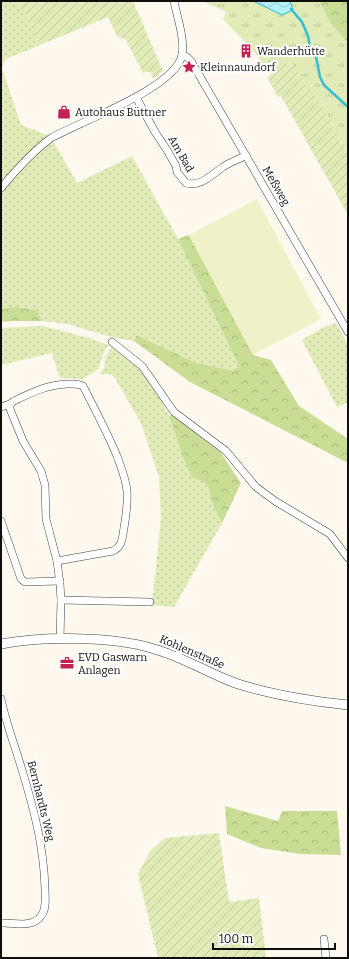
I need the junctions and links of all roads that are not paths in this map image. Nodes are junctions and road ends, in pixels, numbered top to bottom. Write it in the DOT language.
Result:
graph roads {
  1 [pos="174,1"];
  2 [pos="182,55"];
  3 [pos="136,97"];
  4 [pos="246,156"];
  5 [pos="1,188"];
  6 [pos="348,332"];
  7 [pos="112,342"];
  8 [pos="10,404"];
  9 [pos="1,408"];
  10 [pos="1,521"];
  11 [pos="348,558"];
  12 [pos="57,561"];
  13 [pos="60,582"];
  14 [pos="61,600"];
  15 [pos="150,602"];
  16 [pos="60,639"];
  17 [pos="1,644"];
  18 [pos="1,699"];
  19 [pos="348,705"];
  20 [pos="1,923"];
  21 [pos="324,939"];
  22 [pos="326,958"];
  1 -- 2 [label="street"];
  2 -- 3 [label="street"];
  2 -- 4 [label="street, Meßweg"];
  3 -- 4 [label="street, Am Bad"];
  3 -- 5 [label="street"];
  4 -- 6 [label="street, Meßweg"];
  7 -- 11 [label="street"];
  8 -- 9 [label="street"];
  8 -- 12 [label="street"];
  8 -- 12 [label="street"];
  10 -- 13 [label="street"];
  12 -- 13 [label="street"];
  13 -- 14 [label="street"];
  14 -- 15 [label="street"];
  14 -- 16 [label="street"];
  16 -- 17 [label="street, Kohlenstraße"];
  16 -- 19 [label="street, Kohlenstraße"];
  18 -- 20 [label="street, Bernhardts Weg"];
  21 -- 22 [label="street"];
}
